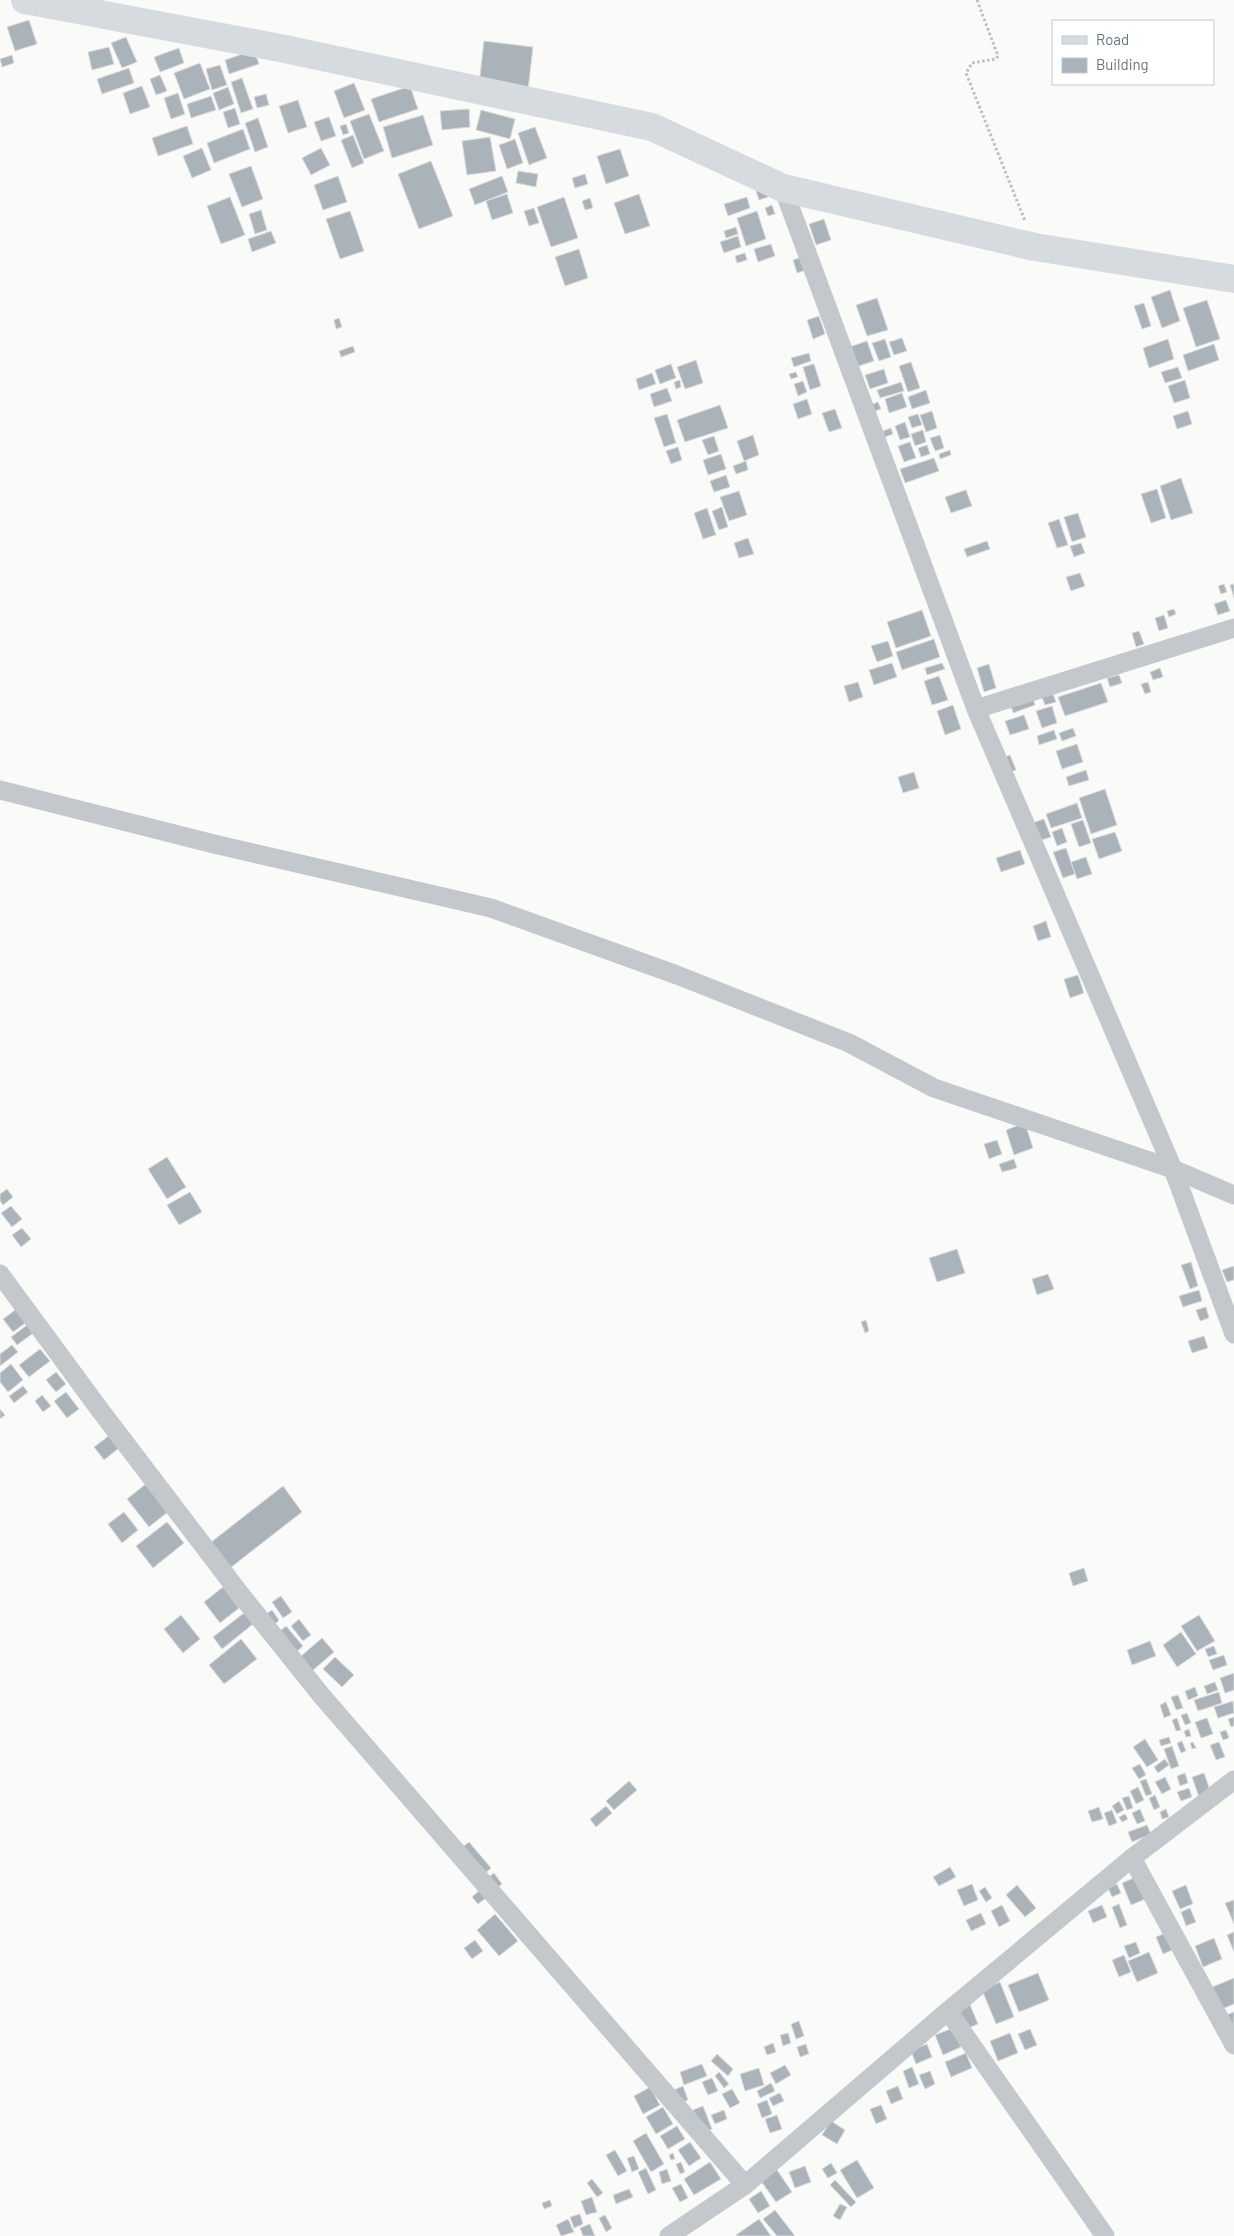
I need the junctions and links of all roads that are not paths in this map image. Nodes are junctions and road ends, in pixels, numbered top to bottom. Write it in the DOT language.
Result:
graph roads {
  1 [pos="25,0"];
  2 [pos="783,188"];
  3 [pos="1234,279"];
  4 [pos="1234,628"];
  5 [pos="976,710"];
  6 [pos="0,790"];
  7 [pos="1173,1169"];
  8 [pos="1234,1195"];
  9 [pos="0,1274"];
  10 [pos="1234,1334"];
  11 [pos="1234,1780"];
  12 [pos="1132,1858"];
  13 [pos="948,2011"];
  14 [pos="1234,2045"];
  15 [pos="745,2185"];
  16 [pos="669,2236"];
  17 [pos="1104,2236"];
  1 -- 2 [label="street"];
  2 -- 3 [label="street"];
  2 -- 5 [label="street"];
  4 -- 5 [label="street"];
  5 -- 7 [label="street"];
  6 -- 7 [label="street"];
  7 -- 8 [label="street"];
  7 -- 10 [label="street"];
  9 -- 15 [label="street"];
  11 -- 12 [label="street"];
  12 -- 13 [label="street"];
  12 -- 14 [label="street"];
  13 -- 15 [label="street"];
  13 -- 17 [label="street"];
  15 -- 16 [label="street"];
}
